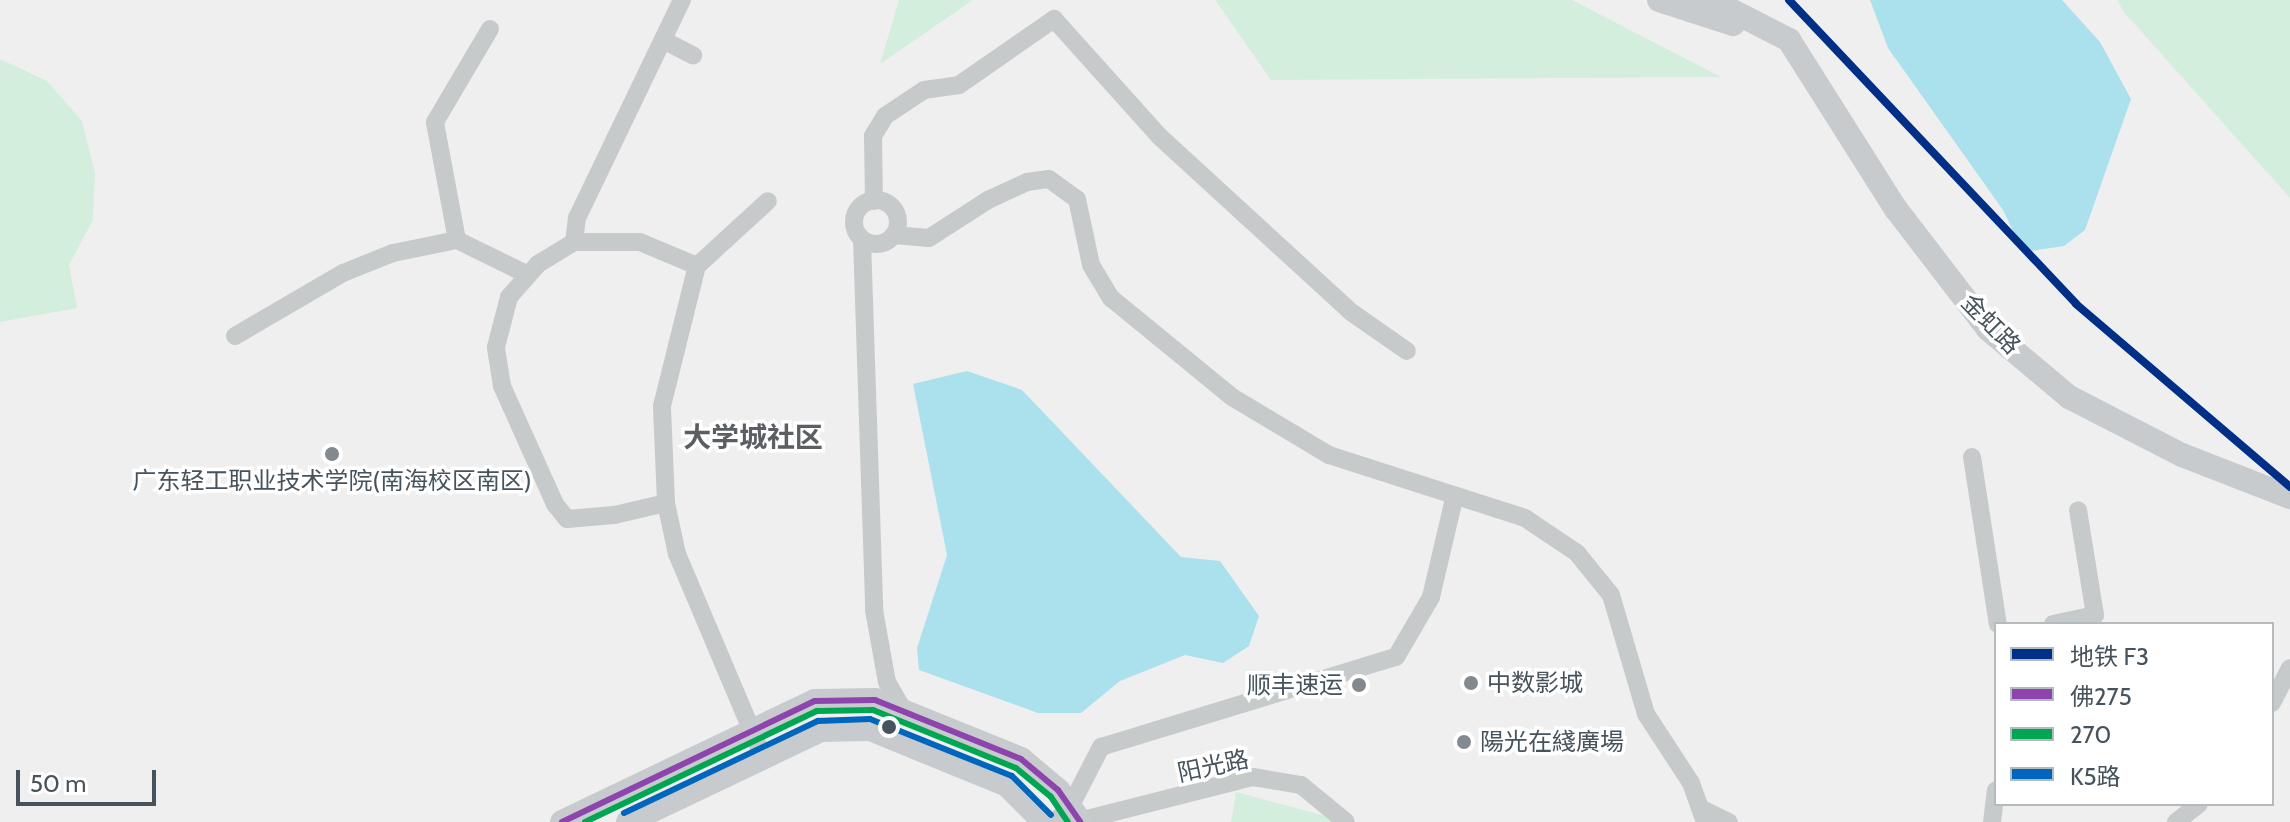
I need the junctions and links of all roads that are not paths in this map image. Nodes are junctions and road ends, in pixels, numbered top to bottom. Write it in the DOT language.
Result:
graph roads {
  1 [pos="682,0"];
  2 [pos="1659,0"];
  3 [pos="1711,0"];
  4 [pos="490,29"];
  5 [pos="663,40"];
  6 [pos="1789,40"];
  7 [pos="693,55"];
  8 [pos="768,201"];
  9 [pos="874,201"];
  10 [pos="894,235"];
  11 [pos="457,240"];
  12 [pos="862,240"];
  13 [pos="574,242"];
  14 [pos="697,266"];
  15 [pos="528,275"];
  16 [pos="235,336"];
  17 [pos="1407,351"];
  18 [pos="1972,457"];
  19 [pos="2290,497"];
  20 [pos="1454,499"];
  21 [pos="666,503"];
  22 [pos="2078,510"];
  23 [pos="1998,622"];
  24 [pos="2062,622"];
  25 [pos="2290,668"];
  26 [pos="2274,699"];
  27 [pos="904,711"];
  28 [pos="749,729"];
  29 [pos="762,755"];
  30 [pos="2196,806"];
  31 [pos="1703,815"];
  32 [pos="1071,818"];
  33 [pos="562,822"];
  34 [pos="628,822"];
  35 [pos="1044,822"];
  36 [pos="1346,822"];
  37 [pos="1729,822"];
  38 [pos="2176,822"];
  1 -- 5 [label="street"];
  2 -- 6 [label="street"];
  3 -- 6 [label="street"];
  4 -- 11 [label="street"];
  5 -- 7 [label="street"];
  5 -- 13 [label="street"];
  6 -- 19 [label="street, 金虹路"];
  8 -- 14 [label="street"];
  9 -- 10 [label="street"];
  9 -- 12 [label="street"];
  9 -- 17 [label="street"];
  10 -- 12 [label="street"];
  10 -- 20 [label="street"];
  11 -- 15 [label="street"];
  11 -- 16 [label="street"];
  12 -- 27 [label="street"];
  13 -- 14 [label="street"];
  13 -- 15 [label="street"];
  14 -- 21 [label="street"];
  15 -- 21 [label="street"];
  18 -- 23 [label="street"];
  20 -- 31 [label="street"];
  20 -- 32 [label="street"];
  21 -- 28 [label="street"];
  22 -- 24 [label="street"];
  25 -- 26 [label="street"];
  27 -- 28 [label="street"];
  27 -- 32 [label="street"];
  28 -- 29 [label="street"];
  28 -- 33 [label="street"];
  29 -- 34 [label="street"];
  29 -- 35 [label="street"];
  30 -- 38 [label="street"];
  31 -- 37 [label="street"];
  32 -- 36 [label="street, 阳光路"];
}
